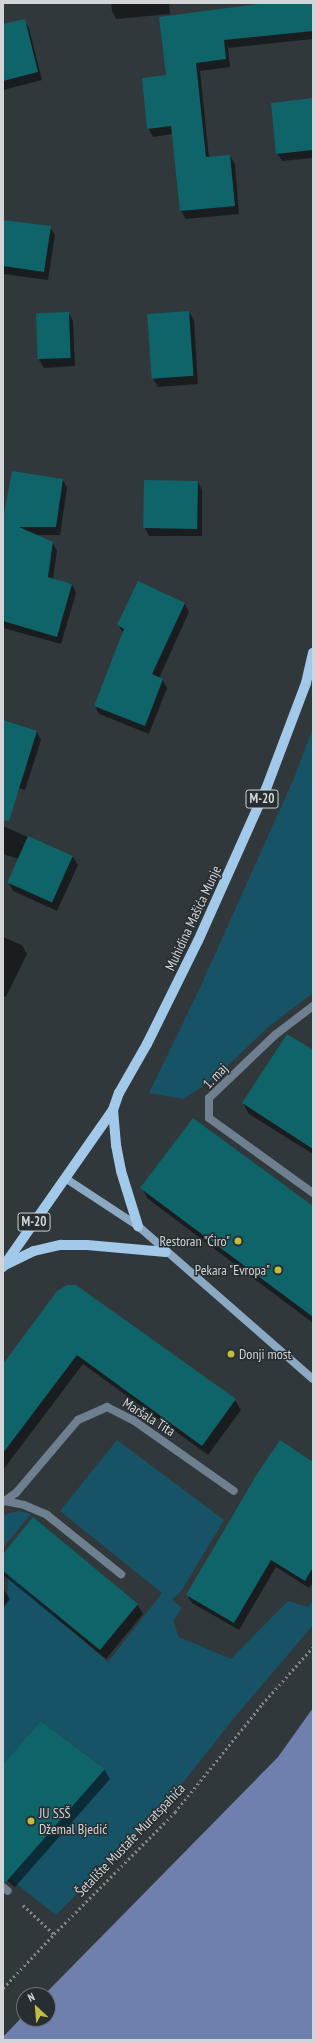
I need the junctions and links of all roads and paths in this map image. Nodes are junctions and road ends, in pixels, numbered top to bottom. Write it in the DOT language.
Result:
graph roads {
  1 [pos="313,653"];
  2 [pos="313,1006"];
  3 [pos="113,1110"];
  4 [pos="65,1178"];
  5 [pos="313,1193"];
  6 [pos="138,1226"];
  7 [pos="166,1252"];
  8 [pos="3,1266"];
  9 [pos="313,1379"];
  10 [pos="234,1491"];
  11 [pos="4,1502"];
  12 [pos="121,1574"];
  13 [pos="313,1647"];
  14 [pos="5,1889"];
  15 [pos="54,1934"];
  16 [pos="3,1988"];
  1 -- 3 [label="main road, Muhidina Mašića Munje / M-20"];
  2 -- 5 [label="street, 1. maj"];
  3 -- 4 [label="main road, Muhidina Mašića Munje / M-20"];
  3 -- 6 [label="main road"];
  4 -- 6 [label="main road"];
  4 -- 8 [label="main road, M-20"];
  6 -- 7 [label="main road"];
  7 -- 8 [label="main road"];
  7 -- 9 [label="main road"];
  10 -- 11 [label="street, Maršala Tita"];
  11 -- 12 [label="street"];
  13 -- 15 [label="path, Šetalište Mustafe Muratspahića"];
  14 -- 15 [label="path"];
  15 -- 16 [label="path, Šetalište Mustafe Muratspahića"];
}
